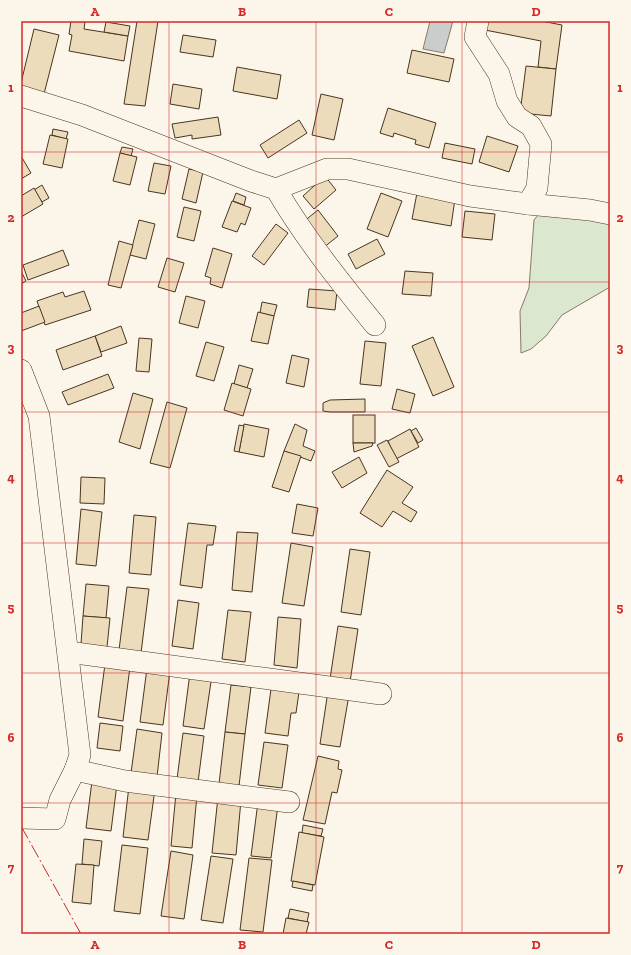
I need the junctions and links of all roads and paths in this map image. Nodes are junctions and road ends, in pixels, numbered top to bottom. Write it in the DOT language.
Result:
graph roads {
  1 [pos="478,21"];
  2 [pos="21,96"];
  3 [pos="276,189"];
  4 [pos="528,204"];
  5 [pos="610,214"];
  6 [pos="375,325"];
  7 [pos="21,370"];
  8 [pos="68,652"];
  9 [pos="381,694"];
  10 [pos="75,770"];
  11 [pos="290,802"];
  12 [pos="21,818"];
  1 -- 4 [label="street"];
  2 -- 3 [label="street"];
  3 -- 4 [label="street"];
  3 -- 6 [label="street"];
  4 -- 5 [label="street"];
  7 -- 8 [label="street"];
  8 -- 9 [label="street"];
  8 -- 10 [label="street"];
  10 -- 11 [label="street"];
  10 -- 12 [label="street"];
}
